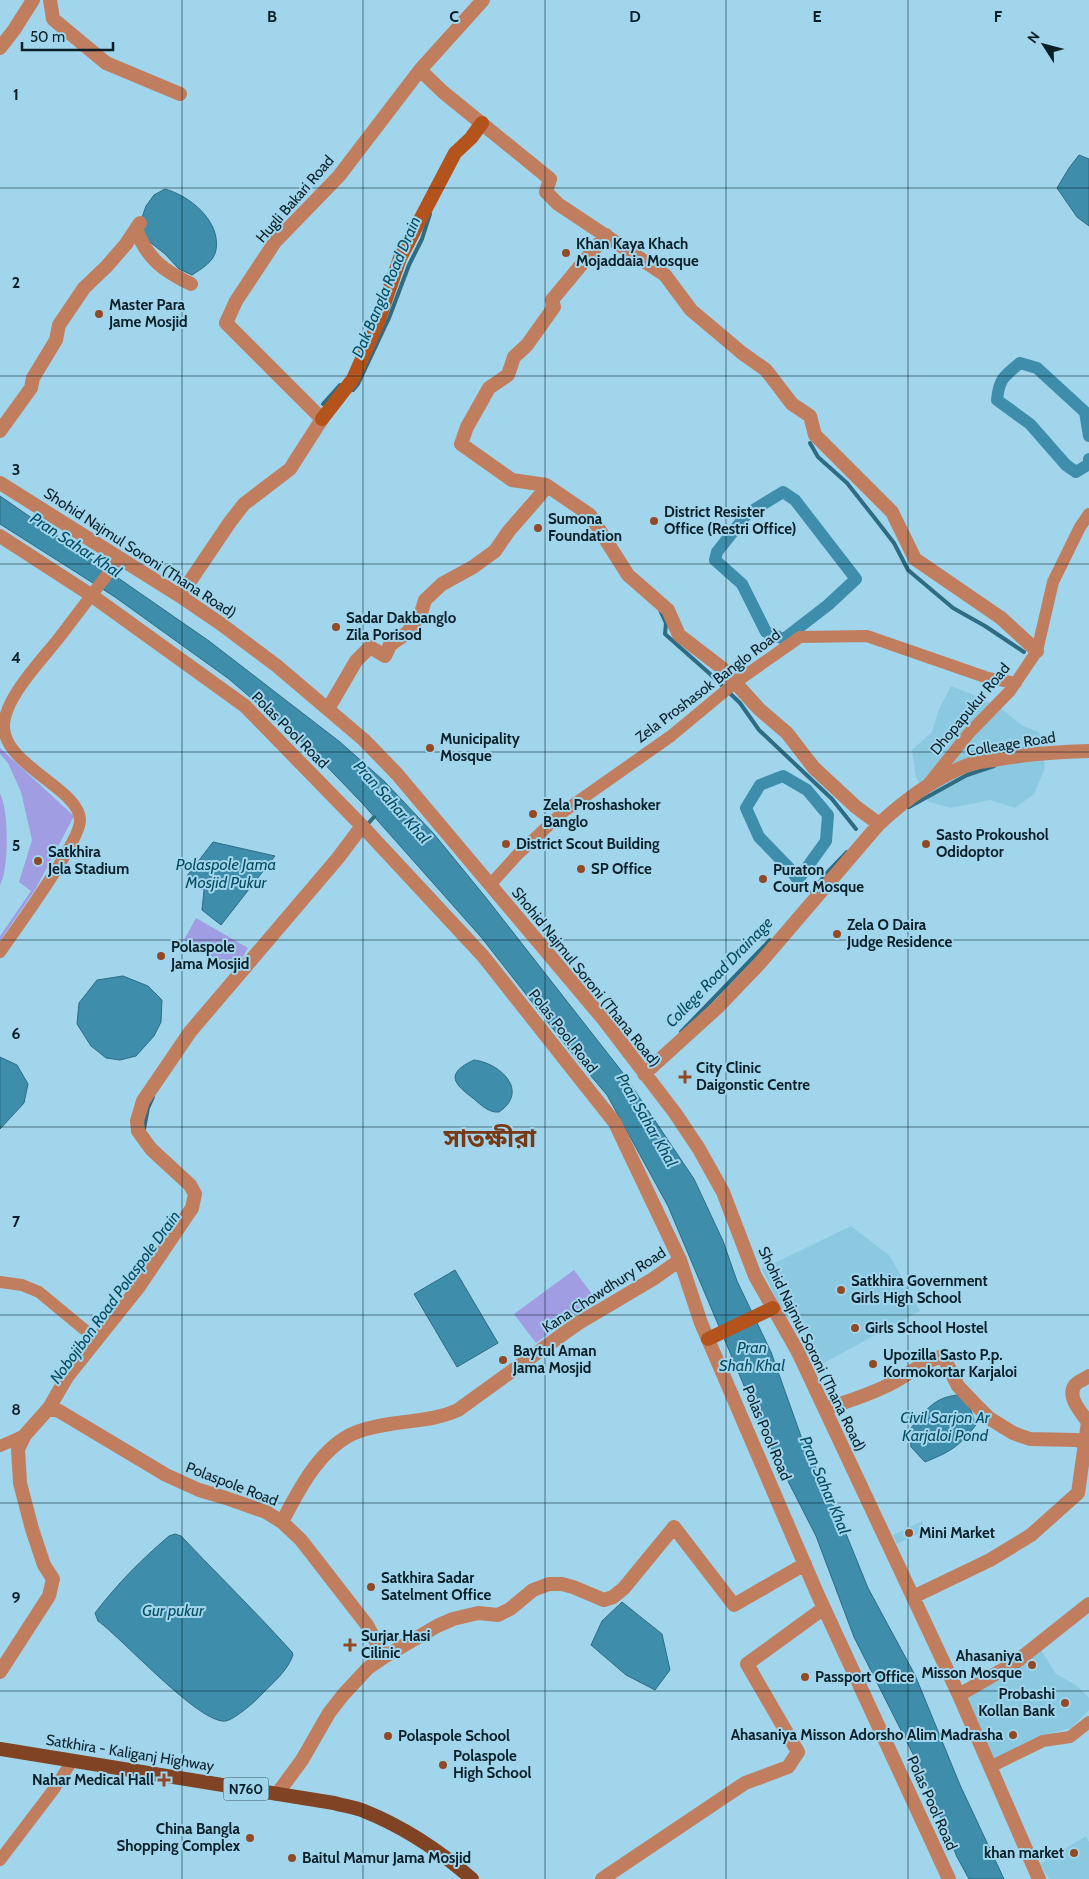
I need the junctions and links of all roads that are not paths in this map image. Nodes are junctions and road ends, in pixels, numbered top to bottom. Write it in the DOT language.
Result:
graph roads {
  1 [pos="33,0"];
  2 [pos="50,0"];
  3 [pos="483,0"];
  4 [pos="0,48"];
  5 [pos="420,70"];
  6 [pos="180,94"];
  7 [pos="482,123"];
  8 [pos="606,235"];
  9 [pos="191,284"];
  10 [pos="322,419"];
  11 [pos="0,430"];
  12 [pos="0,483"];
  13 [pos="546,485"];
  14 [pos="1089,514"];
  15 [pos="0,536"];
  16 [pos="119,558"];
  17 [pos="90,596"];
  18 [pos="180,596"];
  19 [pos="1037,650"];
  20 [pos="736,682"];
  21 [pos="1016,683"];
  22 [pos="328,709"];
  23 [pos="1089,751"];
  24 [pos="928,785"];
  25 [pos="879,824"];
  26 [pos="362,826"];
  27 [pos="490,885"];
  28 [pos="0,952"];
  29 [pos="644,1074"];
  30 [pos="680,1260"];
  31 [pos="0,1282"];
  32 [pos="773,1308"];
  33 [pos="708,1339"];
  34 [pos="97,1340"];
  35 [pos="1089,1376"];
  36 [pos="49,1408"];
  37 [pos="824,1409"];
  38 [pos="25,1436"];
  39 [pos="1084,1443"];
  40 [pos="0,1446"];
  41 [pos="282,1522"];
  42 [pos="805,1564"];
  43 [pos="913,1597"];
  44 [pos="1089,1604"];
  45 [pos="824,1608"];
  46 [pos="384,1657"];
  47 [pos="0,1672"];
  48 [pos="959,1695"];
  49 [pos="1089,1722"];
  50 [pos="0,1749"];
  51 [pos="72,1761"];
  52 [pos="990,1767"];
  53 [pos="278,1794"];
  54 [pos="0,1860"];
  55 [pos="472,1879"];
  56 [pos="602,1879"];
  57 [pos="949,1879"];
  58 [pos="1039,1879"];
  1 -- 4 [label="street"];
  2 -- 6 [label="street"];
  3 -- 5 [label="street, Hugli Bakari Road"];
  5 -- 7 [label="street"];
  5 -- 10 [label="street, Hugli Bakari Road"];
  7 -- 8 [label="street"];
  7 -- 10 [label="main road"];
  8 -- 13 [label="street"];
  8 -- 19 [label="street"];
  9 -- 11 [label="street"];
  10 -- 18 [label="street"];
  12 -- 16 [label="street, Shohid Najmul Soroni (Thana Road)"];
  13 -- 20 [label="street"];
  13 -- 22 [label="street"];
  14 -- 19 [label="street, Dhopapukur Road"];
  15 -- 17 [label="street, Polas Pool Road"];
  16 -- 17 [label="street"];
  16 -- 18 [label="street, Shohid Najmul Soroni (Thana Road)"];
  17 -- 26 [label="street, Polas Pool Road"];
  17 -- 28 [label="street"];
  18 -- 22 [label="street, Shohid Najmul Soroni (Thana Road)"];
  19 -- 21 [label="street, Dhopapukur Road"];
  20 -- 21 [label="street, Zela Proshasok Banglo Road"];
  20 -- 25 [label="street"];
  20 -- 27 [label="street, Zela Proshasok Banglo Road"];
  21 -- 24 [label="street, Dhopapukur Road"];
  22 -- 27 [label="street, Shohid Najmul Soroni (Thana Road)"];
  23 -- 24 [label="street, Colleage Road"];
  24 -- 25 [label="street, Colleage Road"];
  25 -- 29 [label="street, Colleage Road"];
  26 -- 30 [label="street, Polas Pool Road"];
  26 -- 34 [label="street"];
  27 -- 29 [label="street, Shohid Najmul Soroni (Thana Road)"];
  29 -- 32 [label="street, Shohid Najmul Soroni (Thana Road)"];
  30 -- 33 [label="street, Polas Pool Road"];
  30 -- 41 [label="street, Kana Chowdhury Road"];
  31 -- 34 [label="street"];
  32 -- 33 [label="main road"];
  32 -- 37 [label="street, Shohid Najmul Soroni (Thana Road)"];
  33 -- 42 [label="street, Polas Pool Road"];
  34 -- 36 [label="street"];
  35 -- 39 [label="street"];
  36 -- 38 [label="street"];
  36 -- 41 [label="street, Polaspole Road"];
  37 -- 39 [label="street"];
  37 -- 43 [label="street, Shohid Najmul Soroni (Thana Road)"];
  38 -- 40 [label="street"];
  38 -- 47 [label="street"];
  39 -- 43 [label="street"];
  41 -- 46 [label="street, Polaspole Road"];
  42 -- 45 [label="street, Polas Pool Road"];
  42 -- 46 [label="street"];
  43 -- 48 [label="street, Shohid Najmul Soroni (Thana Road)"];
  44 -- 48 [label="street"];
  45 -- 56 [label="street"];
  45 -- 57 [label="street, Polas Pool Road"];
  46 -- 53 [label="street"];
  48 -- 52 [label="street, Shohid Najmul Soroni (Thana Road)"];
  49 -- 52 [label="street"];
  50 -- 51 [label="highway, Satkhira - Kaliganj Highway / N760"];
  51 -- 53 [label="highway, Satkhira - Kaliganj Highway / N760"];
  51 -- 54 [label="street"];
  52 -- 58 [label="street, Shohid Najmul Soroni (Thana Road)"];
  53 -- 55 [label="highway, Satkhira - Kaliganj Highway / N760"];
}
